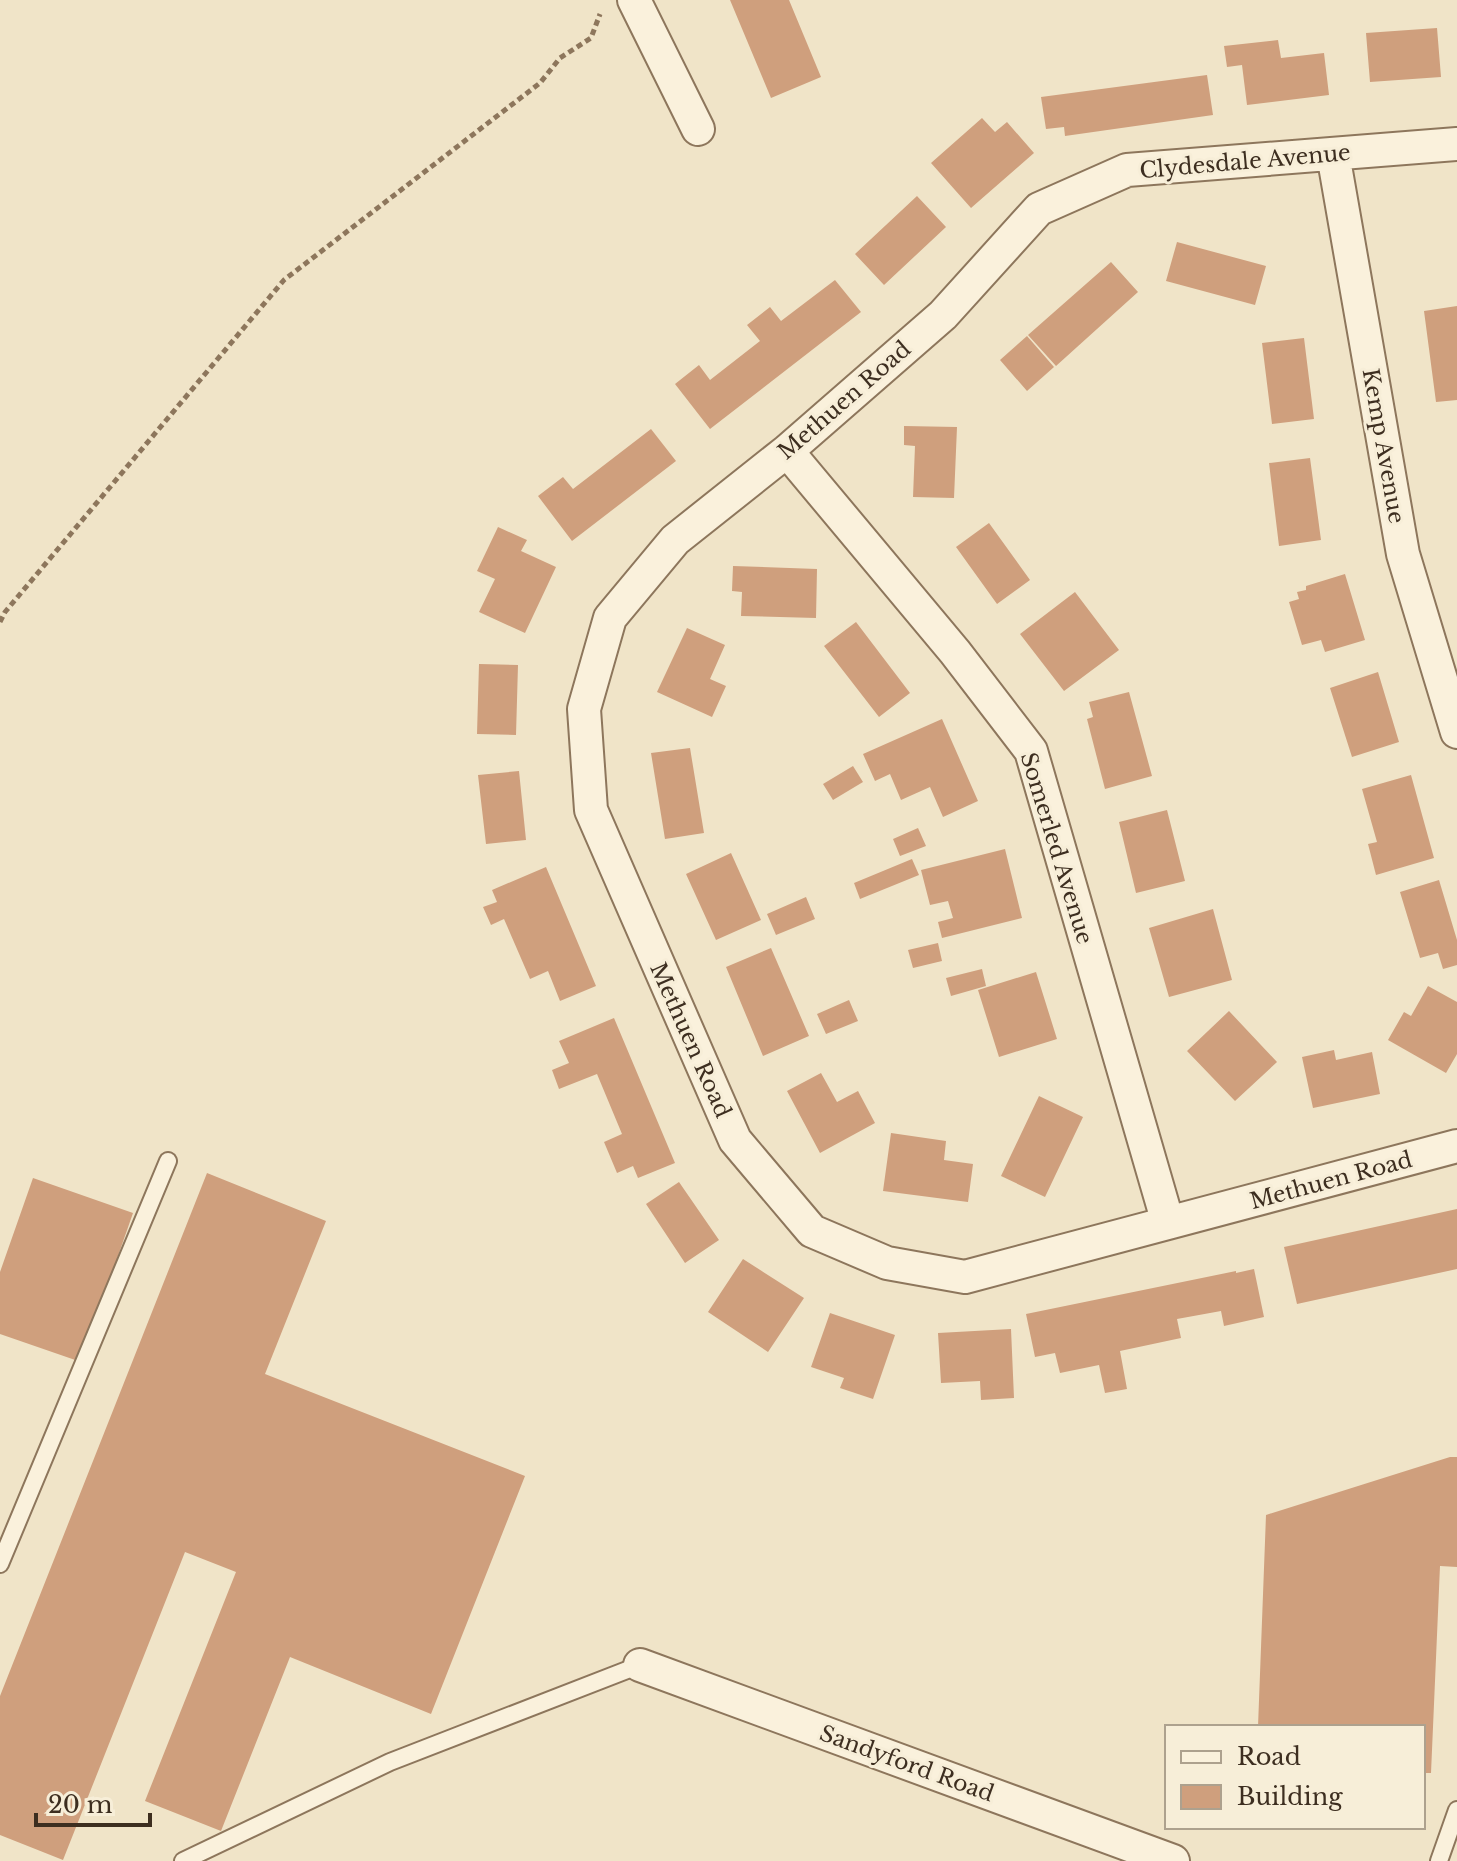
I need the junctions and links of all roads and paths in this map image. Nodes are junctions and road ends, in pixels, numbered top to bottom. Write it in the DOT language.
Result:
graph roads {
  1 [pos="634,0"];
  2 [pos="601,13"];
  3 [pos="698,129"];
  4 [pos="1457,144"];
  5 [pos="1333,154"];
  6 [pos="943,315"];
  7 [pos="787,451"];
  8 [pos="0,622"];
  9 [pos="1457,732"];
  10 [pos="1457,1146"];
  11 [pos="168,1161"];
  12 [pos="1168,1223"];
  13 [pos="0,1564"];
  14 [pos="640,1665"];
  15 [pos="1457,1810"];
  16 [pos="183,1861"];
  17 [pos="1173,1861"];
  18 [pos="1439,1861"];
  1 -- 3 [label="street"];
  2 -- 8 [label="path"];
  4 -- 5 [label="street, Clydesdale Avenue"];
  5 -- 6 [label="street, Clydesdale Avenue"];
  5 -- 9 [label="street, Kemp Avenue"];
  6 -- 7 [label="street, Methuen Road"];
  7 -- 12 [label="street, Somerled Avenue"];
  7 -- 12 [label="street, Methuen Road"];
  10 -- 12 [label="street, Methuen Road"];
  11 -- 13 [label="lane"];
  14 -- 16 [label="lane"];
  14 -- 17 [label="street, Sandyford Road"];
  15 -- 18 [label="lane"];
}
